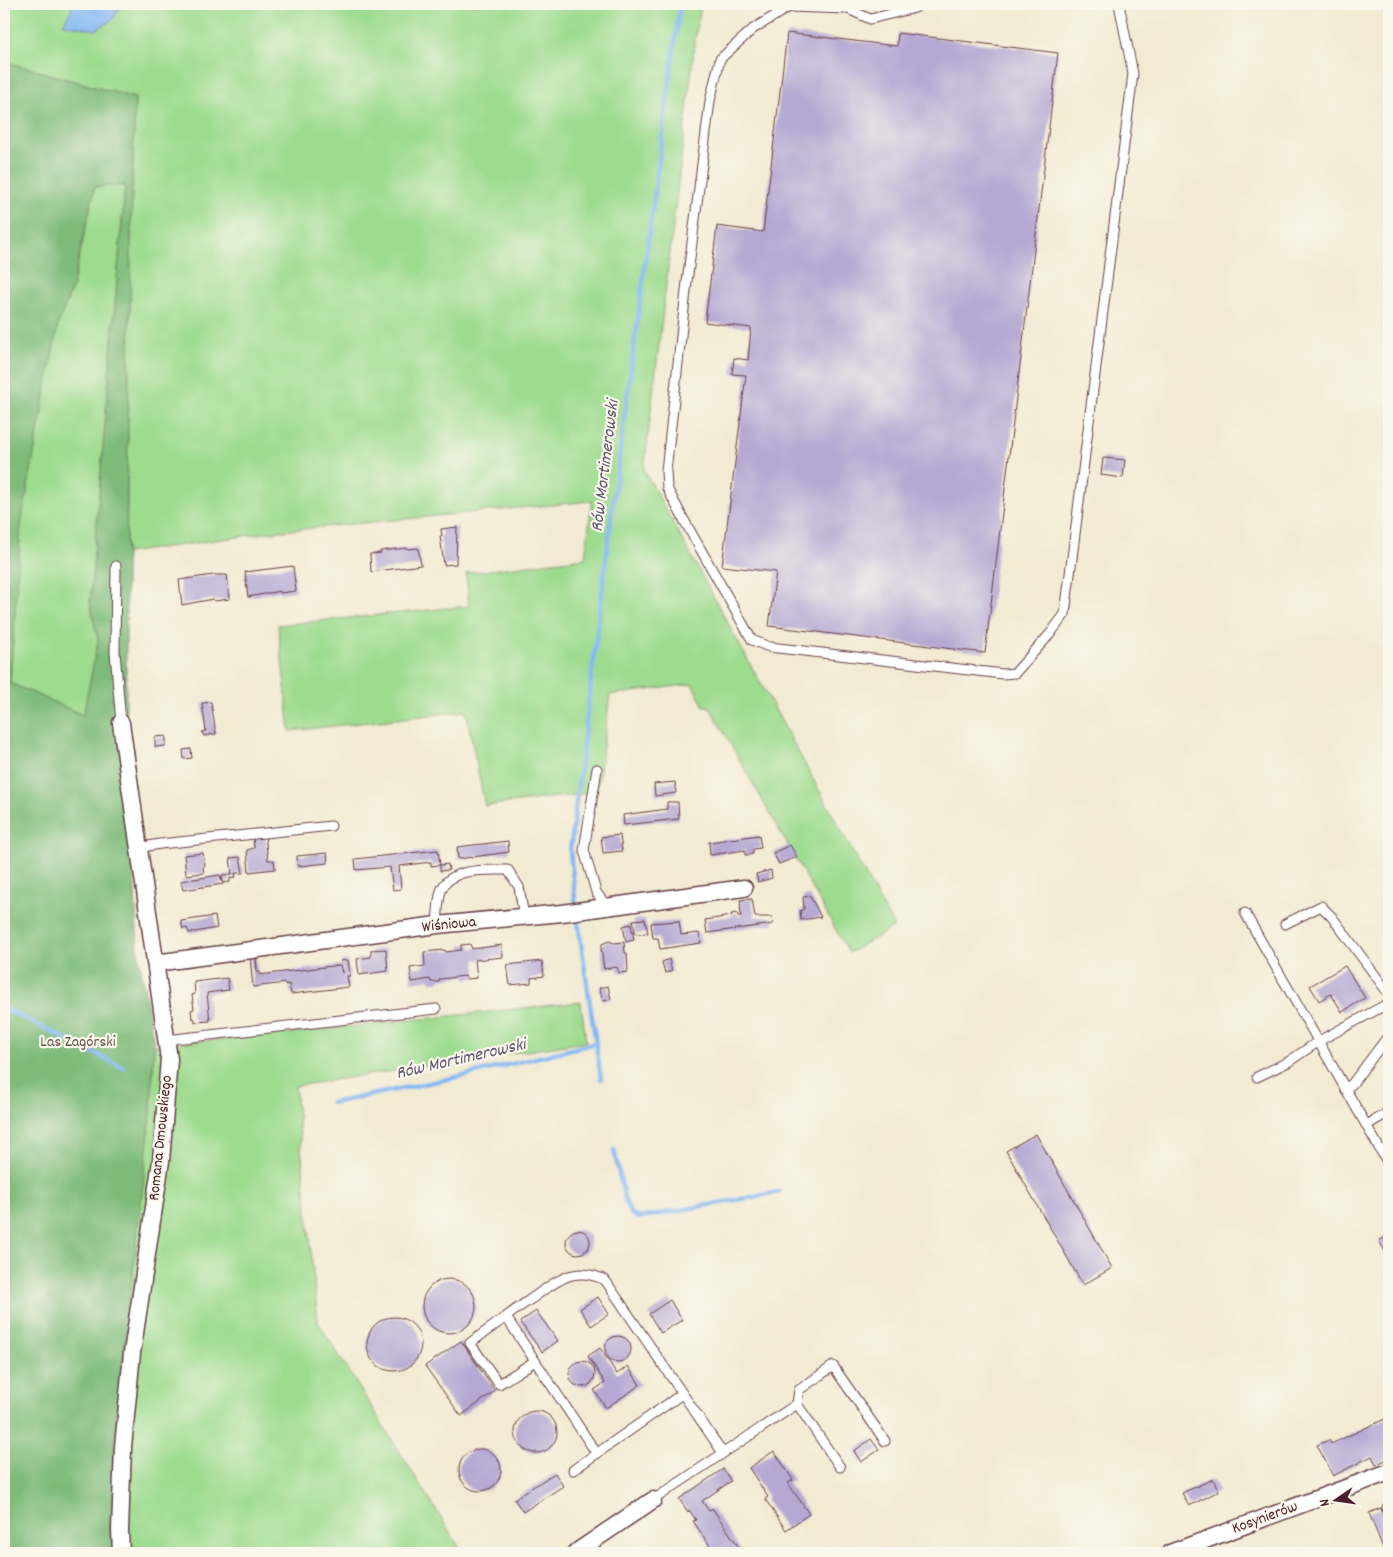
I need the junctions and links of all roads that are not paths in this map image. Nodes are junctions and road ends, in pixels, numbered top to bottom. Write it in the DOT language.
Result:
graph roads {
  1 [pos="918,4"];
  2 [pos="1119,4"];
  3 [pos="850,7"];
  4 [pos="116,566"];
  5 [pos="120,723"];
  6 [pos="597,769"];
  7 [pos="332,826"];
  8 [pos="137,848"];
  9 [pos="744,888"];
  10 [pos="599,908"];
  11 [pos="1245,913"];
  12 [pos="524,917"];
  13 [pos="1285,924"];
  14 [pos="437,925"];
  15 [pos="155,962"];
  16 [pos="1389,994"];
  17 [pos="1389,1003"];
  18 [pos="436,1009"];
  19 [pos="1389,1035"];
  20 [pos="166,1040"];
  21 [pos="1318,1041"];
  22 [pos="1257,1077"];
  23 [pos="1345,1089"];
  24 [pos="1389,1112"];
  25 [pos="1367,1125"];
  26 [pos="1389,1165"];
  27 [pos="506,1317"];
  28 [pos="535,1360"];
  29 [pos="682,1394"];
  30 [pos="797,1404"];
  31 [pos="885,1441"];
  32 [pos="723,1453"];
  33 [pos="597,1454"];
  34 [pos="840,1467"];
  35 [pos="573,1470"];
  36 [pos="1389,1472"];
  37 [pos="653,1500"];
  38 [pos="1389,1508"];
  39 [pos="1389,1512"];
  40 [pos="121,1553"];
  41 [pos="575,1553"];
  42 [pos="1170,1553"];
  1 -- 3 [label="lane"];
  2 -- 3 [label="lane"];
  4 -- 5 [label="lane"];
  5 -- 8 [label="street, Romana Dmowskiego"];
  6 -- 10 [label="lane"];
  7 -- 8 [label="lane"];
  8 -- 15 [label="street, Romana Dmowskiego"];
  9 -- 10 [label="street, Wiśniowa"];
  10 -- 12 [label="street, Wiśniowa"];
  11 -- 21 [label="lane"];
  12 -- 14 [label="street, Wiśniowa"];
  12 -- 14 [label="lane"];
  13 -- 16 [label="lane"];
  14 -- 15 [label="street, Wiśniowa"];
  15 -- 20 [label="street, Romana Dmowskiego"];
  17 -- 21 [label="lane"];
  18 -- 20 [label="lane"];
  19 -- 23 [label="lane"];
  20 -- 40 [label="street, Romana Dmowskiego"];
  21 -- 22 [label="lane"];
  21 -- 23 [label="lane"];
  23 -- 25 [label="lane"];
  24 -- 25 [label="lane"];
  25 -- 26 [label="lane"];
  27 -- 28 [label="lane"];
  27 -- 28 [label="lane"];
  27 -- 29 [label="lane"];
  28 -- 33 [label="lane"];
  29 -- 32 [label="lane"];
  29 -- 33 [label="lane"];
  30 -- 31 [label="lane"];
  30 -- 32 [label="lane"];
  30 -- 34 [label="lane"];
  32 -- 37 [label="lane"];
  33 -- 35 [label="lane"];
  36 -- 42 [label="street, Kosynierów"];
  37 -- 41 [label="street"];
  38 -- 39 [label="lane"];
}
